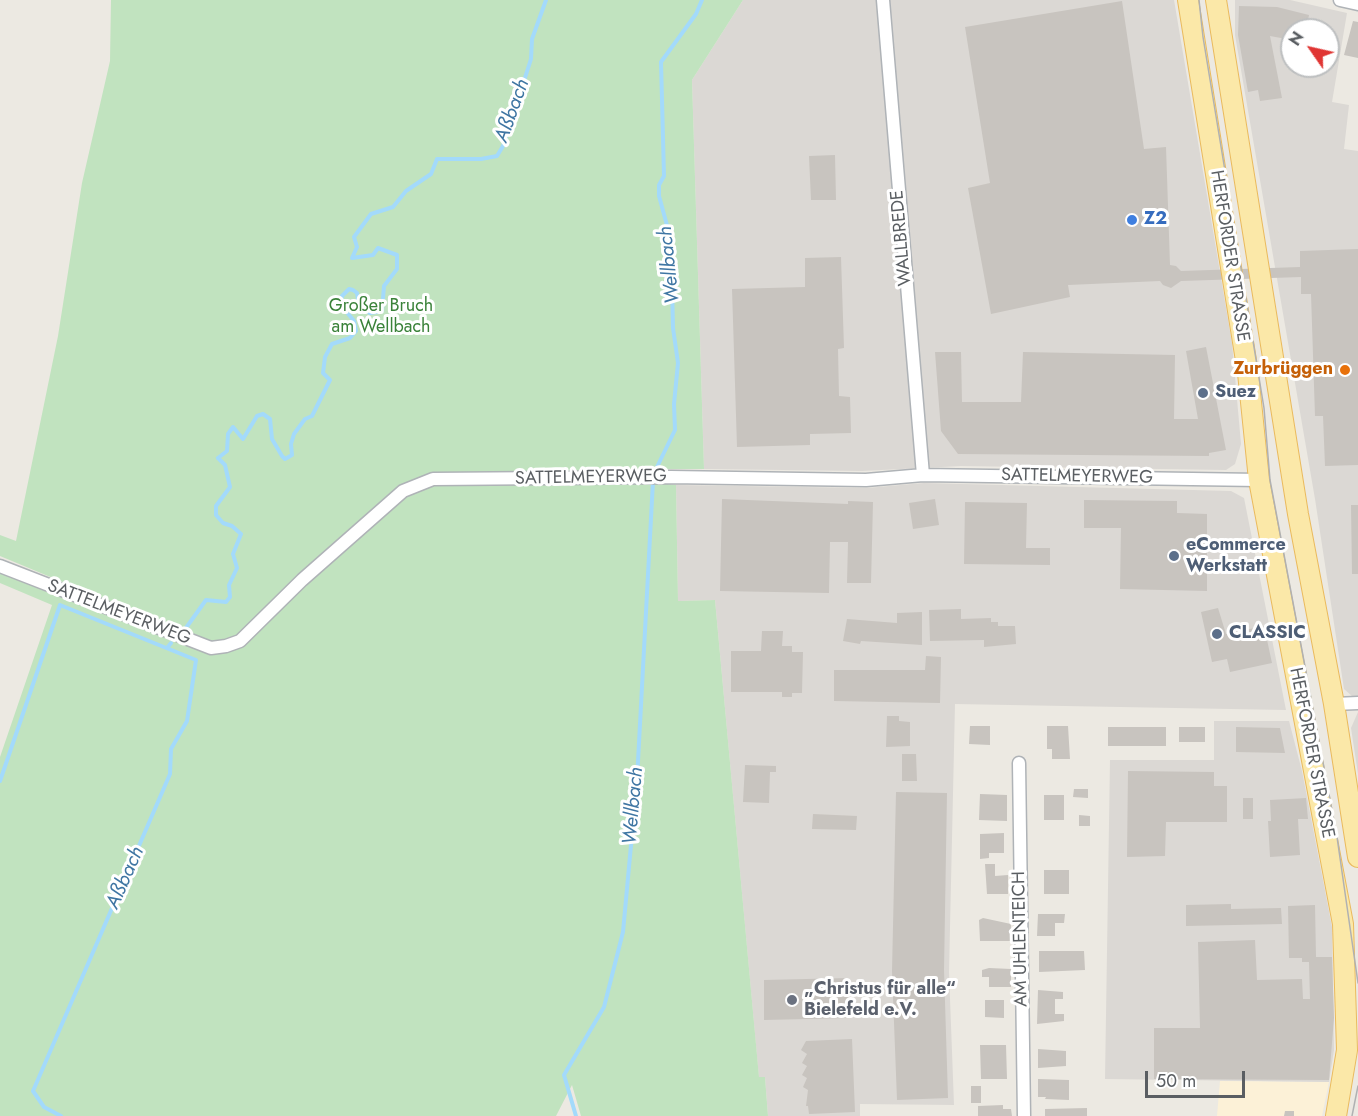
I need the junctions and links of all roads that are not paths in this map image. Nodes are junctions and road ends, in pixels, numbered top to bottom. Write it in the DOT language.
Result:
graph roads {
  1 [pos="884,0"];
  2 [pos="1188,0"];
  3 [pos="1216,0"];
  4 [pos="1340,0"];
  5 [pos="1358,4"];
  6 [pos="922,475"];
  7 [pos="1259,480"];
  8 [pos="1293,485"];
  9 [pos="0,566"];
  10 [pos="1358,703"];
  11 [pos="1334,704"];
  12 [pos="1019,763"];
  13 [pos="1358,857"];
  14 [pos="1024,1116"];
  15 [pos="1336,1116"];
  1 -- 6 [label="street, WALLBREDE"];
  2 -- 7 [label="main road, HERFORDER STRASSE"];
  3 -- 8 [label="main road, HERFORDER STRASSE"];
  4 -- 5 [label="street"];
  6 -- 7 [label="street, SATTELMEYERWEG"];
  6 -- 9 [label="street, SATTELMEYERWEG"];
  7 -- 8 [label="main road"];
  7 -- 15 [label="main road, HERFORDER STRASSE"];
  8 -- 11 [label="main road, HERFORDER STRASSE"];
  10 -- 11 [label="street"];
  11 -- 13 [label="main road, HERFORDER STRASSE"];
  12 -- 14 [label="street, AM UHLENTEICH"];
}
